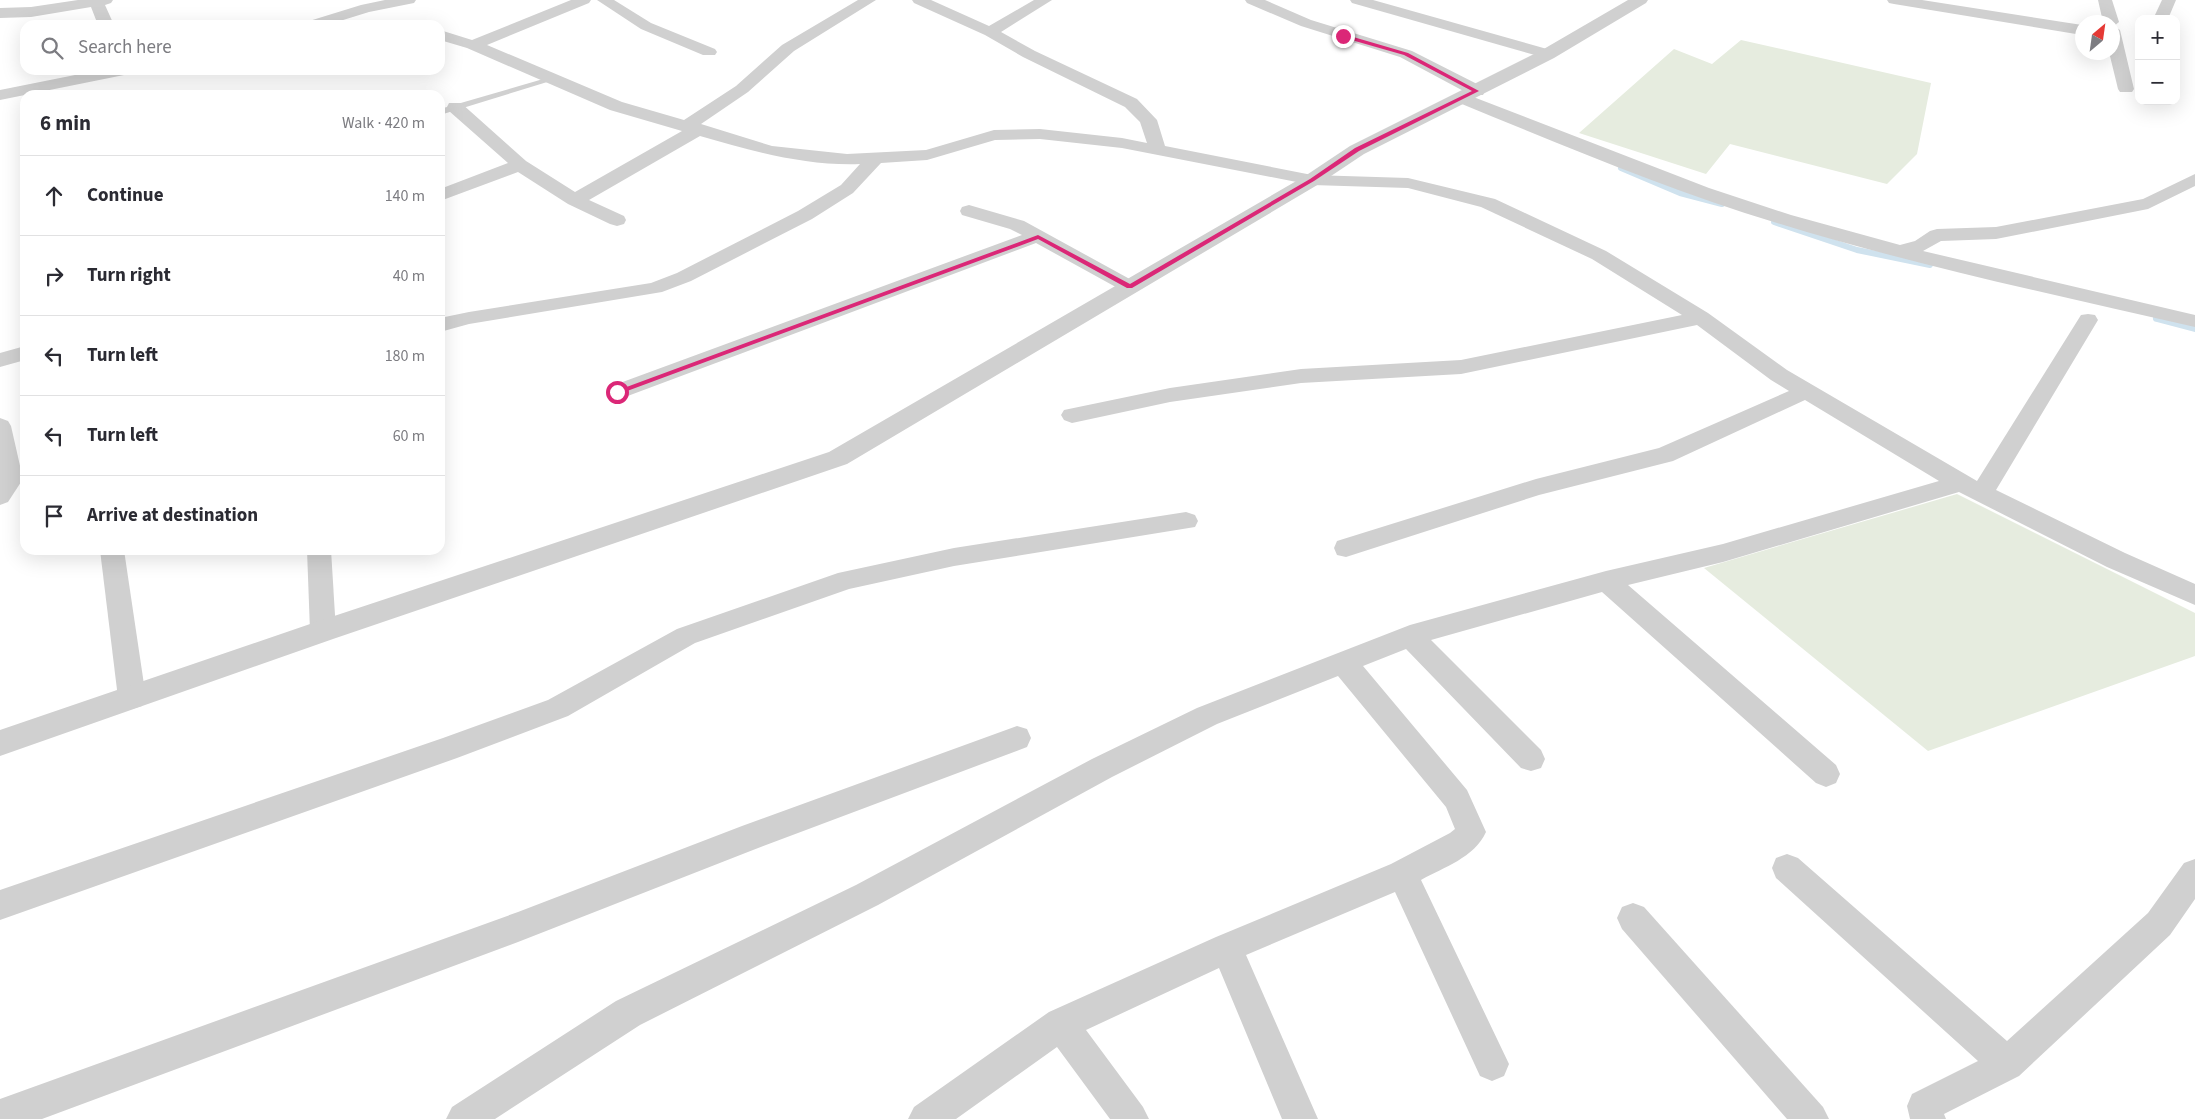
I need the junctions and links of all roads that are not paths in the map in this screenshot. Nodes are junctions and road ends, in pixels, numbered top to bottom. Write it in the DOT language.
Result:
graph roads {
  1 [pos="409,0"];
  2 [pos="584,0"];
  3 [pos="604,0"];
  4 [pos="869,0"];
  5 [pos="919,0"];
  6 [pos="1045,0"];
  7 [pos="1252,0"];
  8 [pos="1357,0"];
  9 [pos="1640,0"];
  10 [pos="1894,0"];
  11 [pos="2105,0"];
  12 [pos="2169,0"];
  13 [pos="101,1"];
  14 [pos="0,13"];
  15 [pos="2108,15"];
  16 [pos="2163,15"];
  17 [pos="105,20"];
  18 [pos="327,20"];
  19 [pos="2075,29"];
  20 [pos="990,32"];
  21 [pos="445,37"];
  22 [pos="473,45"];
  23 [pos="709,52"];
  24 [pos="1548,54"];
  25 [pos="2119,60"];
  26 [pos="99,75"];
  27 [pos="553,79"];
  28 [pos="2126,89"];
  29 [pos="25,90"];
  30 [pos="20,91"];
  31 [pos="1470,94"];
  32 [pos="0,95"];
  33 [pos="448,110"];
  34 [pos="692,128"];
  35 [pos="1158,150"];
  36 [pos="876,157"];
  37 [pos="520,165"];
  38 [pos="1312,180"];
  39 [pos="2195,180"];
  40 [pos="445,193"];
  41 [pos="576,200"];
  42 [pos="969,211"];
  43 [pos="617,220"];
  44 [pos="1038,236"];
  45 [pos="1899,251"];
  46 [pos="1130,287"];
  47 [pos="1701,318"];
  48 [pos="2088,320"];
  49 [pos="2195,321"];
  50 [pos="445,324"];
  51 [pos="20,354"];
  52 [pos="0,360"];
  53 [pos="617,392"];
  54 [pos="1805,392"];
  55 [pos="1072,415"];
  56 [pos="0,426"];
  57 [pos="1971,488"];
  58 [pos="0,496"];
  59 [pos="1186,521"];
  60 [pos="1346,548"];
  61 [pos="113,555"];
  62 [pos="319,555"];
  63 [pos="1606,581"];
  64 [pos="2195,595"];
  65 [pos="323,631"];
  66 [pos="1410,636"];
  67 [pos="1343,662"];
  68 [pos="132,698"];
  69 [pos="1017,738"];
  70 [pos="0,743"];
  71 [pos="1531,759"];
  72 [pos="1826,774"];
  73 [pos="1786,868"];
  74 [pos="2195,873"];
  75 [pos="1402,874"];
  76 [pos="0,905"];
  77 [pos="1633,918"];
  78 [pos="1226,948"];
  79 [pos="1061,1024"];
  80 [pos="1492,1064"];
  81 [pos="2007,1064"];
  82 [pos="0,1117"];
  83 [pos="464,1119"];
  84 [pos="926,1119"];
  85 [pos="1131,1119"];
  86 [pos="1300,1119"];
  87 [pos="1811,1119"];
  88 [pos="1928,1119"];
  1 -- 18 [label="street"];
  2 -- 22 [label="street"];
  3 -- 23 [label="street"];
  4 -- 34 [label="street"];
  5 -- 20 [label="street"];
  6 -- 20 [label="street"];
  7 -- 31 [label="street"];
  8 -- 24 [label="street"];
  9 -- 24 [label="street"];
  10 -- 19 [label="street"];
  11 -- 15 [label="street"];
  12 -- 16 [label="street"];
  13 -- 14 [label="street"];
  13 -- 17 [label="street"];
  20 -- 35 [label="street"];
  21 -- 22 [label="street"];
  22 -- 27 [label="street"];
  24 -- 31 [label="street"];
  25 -- 28 [label="street"];
  26 -- 29 [label="street"];
  27 -- 33 [label="lane"];
  27 -- 34 [label="street"];
  30 -- 32 [label="street"];
  31 -- 38 [label="street"];
  31 -- 45 [label="street"];
  33 -- 37 [label="street"];
  34 -- 36 [label="street"];
  34 -- 41 [label="street"];
  35 -- 36 [label="street"];
  35 -- 38 [label="street"];
  36 -- 50 [label="street"];
  37 -- 40 [label="street"];
  37 -- 41 [label="street"];
  38 -- 46 [label="street"];
  38 -- 47 [label="street"];
  39 -- 45 [label="street"];
  41 -- 43 [label="street"];
  42 -- 44 [label="street"];
  44 -- 46 [label="street"];
  44 -- 53 [label="street"];
  45 -- 49 [label="street"];
  46 -- 65 [label="street"];
  47 -- 54 [label="street"];
  47 -- 55 [label="street"];
  48 -- 57 [label="street"];
  51 -- 52 [label="street"];
  54 -- 57 [label="street"];
  54 -- 60 [label="street"];
  56 -- 58 [label="street"];
  57 -- 63 [label="street"];
  57 -- 64 [label="street"];
  59 -- 76 [label="street"];
  61 -- 68 [label="street"];
  62 -- 65 [label="street"];
  63 -- 66 [label="street"];
  63 -- 72 [label="street"];
  65 -- 68 [label="street"];
  66 -- 67 [label="street"];
  66 -- 71 [label="street"];
  67 -- 75 [label="street"];
  67 -- 83 [label="street"];
  68 -- 70 [label="street"];
  69 -- 82 [label="street"];
  73 -- 81 [label="street"];
  74 -- 81 [label="street"];
  75 -- 78 [label="street"];
  75 -- 80 [label="street"];
  77 -- 87 [label="street"];
  78 -- 79 [label="street"];
  78 -- 86 [label="street"];
  79 -- 84 [label="street"];
  79 -- 85 [label="street"];
  81 -- 88 [label="street"];
}
